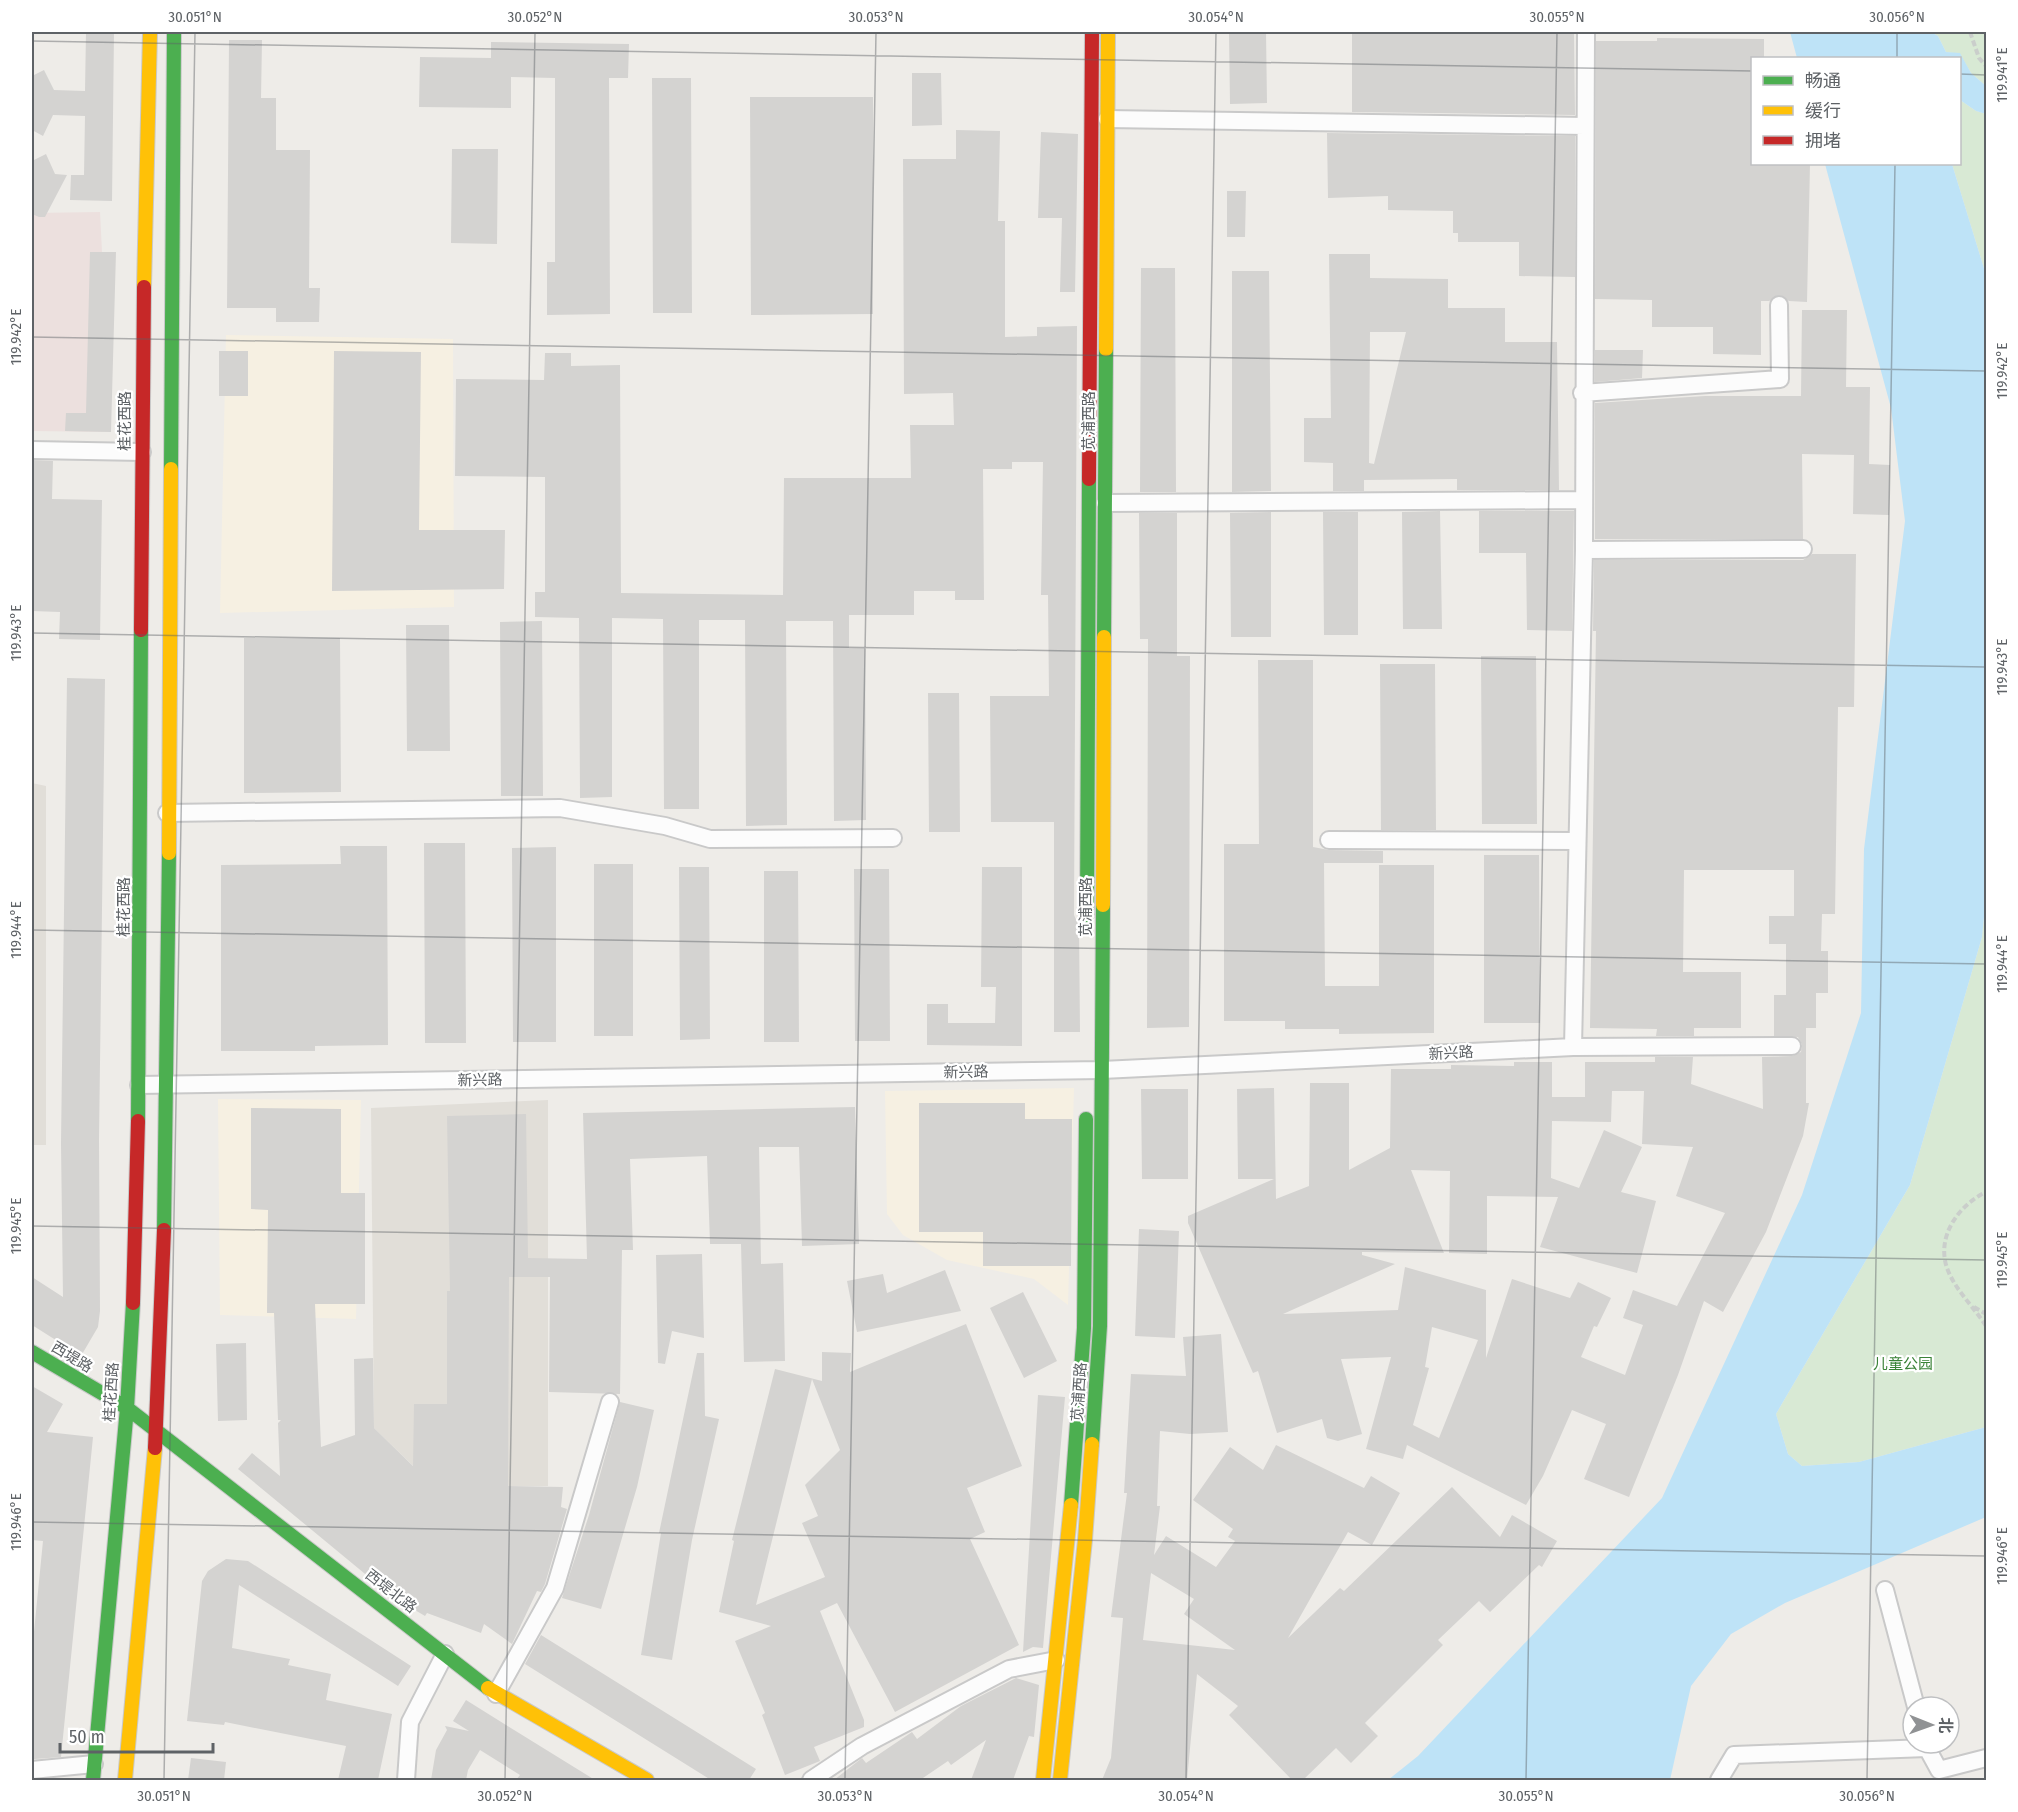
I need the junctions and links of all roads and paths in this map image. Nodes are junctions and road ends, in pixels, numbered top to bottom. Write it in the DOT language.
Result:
graph roads {
  1 [pos="150,32"];
  2 [pos="174,32"];
  3 [pos="1092,32"];
  4 [pos="1108,32"];
  5 [pos="1586,32"];
  6 [pos="1970,32"];
  7 [pos="1986,66"];
  8 [pos="1107,119"];
  9 [pos="1584,126"];
  10 [pos="1779,305"];
  11 [pos="1582,393"];
  12 [pos="32,450"];
  13 [pos="142,452"];
  14 [pos="1584,500"];
  15 [pos="1105,503"];
  16 [pos="1803,549"];
  17 [pos="1584,550"];
  18 [pos="167,813"];
  19 [pos="893,838"];
  20 [pos="1329,840"];
  21 [pos="1576,841"];
  22 [pos="1087,928"];
  23 [pos="1792,1046"];
  24 [pos="1573,1047"];
  25 [pos="1091,1070"];
  26 [pos="167,1085"];
  27 [pos="139,1086"];
  28 [pos="1086,1105"];
  29 [pos="1986,1187"];
  30 [pos="1973,1306"];
  31 [pos="1986,1314"];
  32 [pos="1986,1326"];
  33 [pos="32,1352"];
  34 [pos="610,1401"];
  35 [pos="127,1408"];
  36 [pos="156,1431"];
  37 [pos="1885,1590"];
  38 [pos="445,1654"];
  39 [pos="1056,1660"];
  40 [pos="496,1694"];
  41 [pos="1913,1695"];
  42 [pos="1901,1746"];
  43 [pos="1931,1755"];
  44 [pos="1986,1758"];
  45 [pos="32,1770"];
  46 [pos="94,1772"];
  47 [pos="125,1780"];
  48 [pos="406,1780"];
  49 [pos="647,1780"];
  50 [pos="811,1780"];
  51 [pos="1043,1780"];
  52 [pos="1060,1780"];
  53 [pos="1719,1780"];
  1 -- 13 [label="street, 桂花西路"];
  2 -- 18 [label="street"];
  3 -- 22 [label="street, 苋浦西路"];
  4 -- 8 [label="street, 苋浦西路"];
  5 -- 9 [label="street"];
  6 -- 7 [label="path"];
  8 -- 9 [label="street"];
  8 -- 15 [label="street, 苋浦西路"];
  9 -- 11 [label="street"];
  10 -- 11 [label="street"];
  11 -- 14 [label="street"];
  12 -- 13 [label="street"];
  13 -- 27 [label="street, 桂花西路"];
  14 -- 15 [label="street"];
  14 -- 17 [label="street"];
  15 -- 25 [label="street, 苋浦西路"];
  16 -- 17 [label="street"];
  17 -- 21 [label="street"];
  18 -- 19 [label="street"];
  18 -- 26 [label="street"];
  20 -- 21 [label="street"];
  21 -- 24 [label="street"];
  23 -- 24 [label="street, 新兴路"];
  24 -- 25 [label="street, 新兴路"];
  25 -- 26 [label="street, 新兴路"];
  25 -- 52 [label="street, 苋浦西路"];
  26 -- 27 [label="street, 新兴路"];
  26 -- 36 [label="street"];
  27 -- 35 [label="street, 桂花西路"];
  28 -- 39 [label="street, 苋浦西路"];
  29 -- 30 [label="path"];
  30 -- 31 [label="path"];
  30 -- 32 [label="path"];
  33 -- 35 [label="street, 西堤路"];
  34 -- 40 [label="street"];
  35 -- 36 [label="street, 西堤北路"];
  35 -- 46 [label="street, 桂花西路"];
  36 -- 38 [label="street, 西堤北路"];
  36 -- 47 [label="street"];
  37 -- 41 [label="street"];
  38 -- 40 [label="street, 西堤北路"];
  38 -- 48 [label="street"];
  39 -- 50 [label="street"];
  39 -- 51 [label="street, 苋浦西路"];
  40 -- 49 [label="street, 西堤北路"];
  42 -- 53 [label="street"];
  43 -- 44 [label="street"];
  45 -- 46 [label="street"];
}
